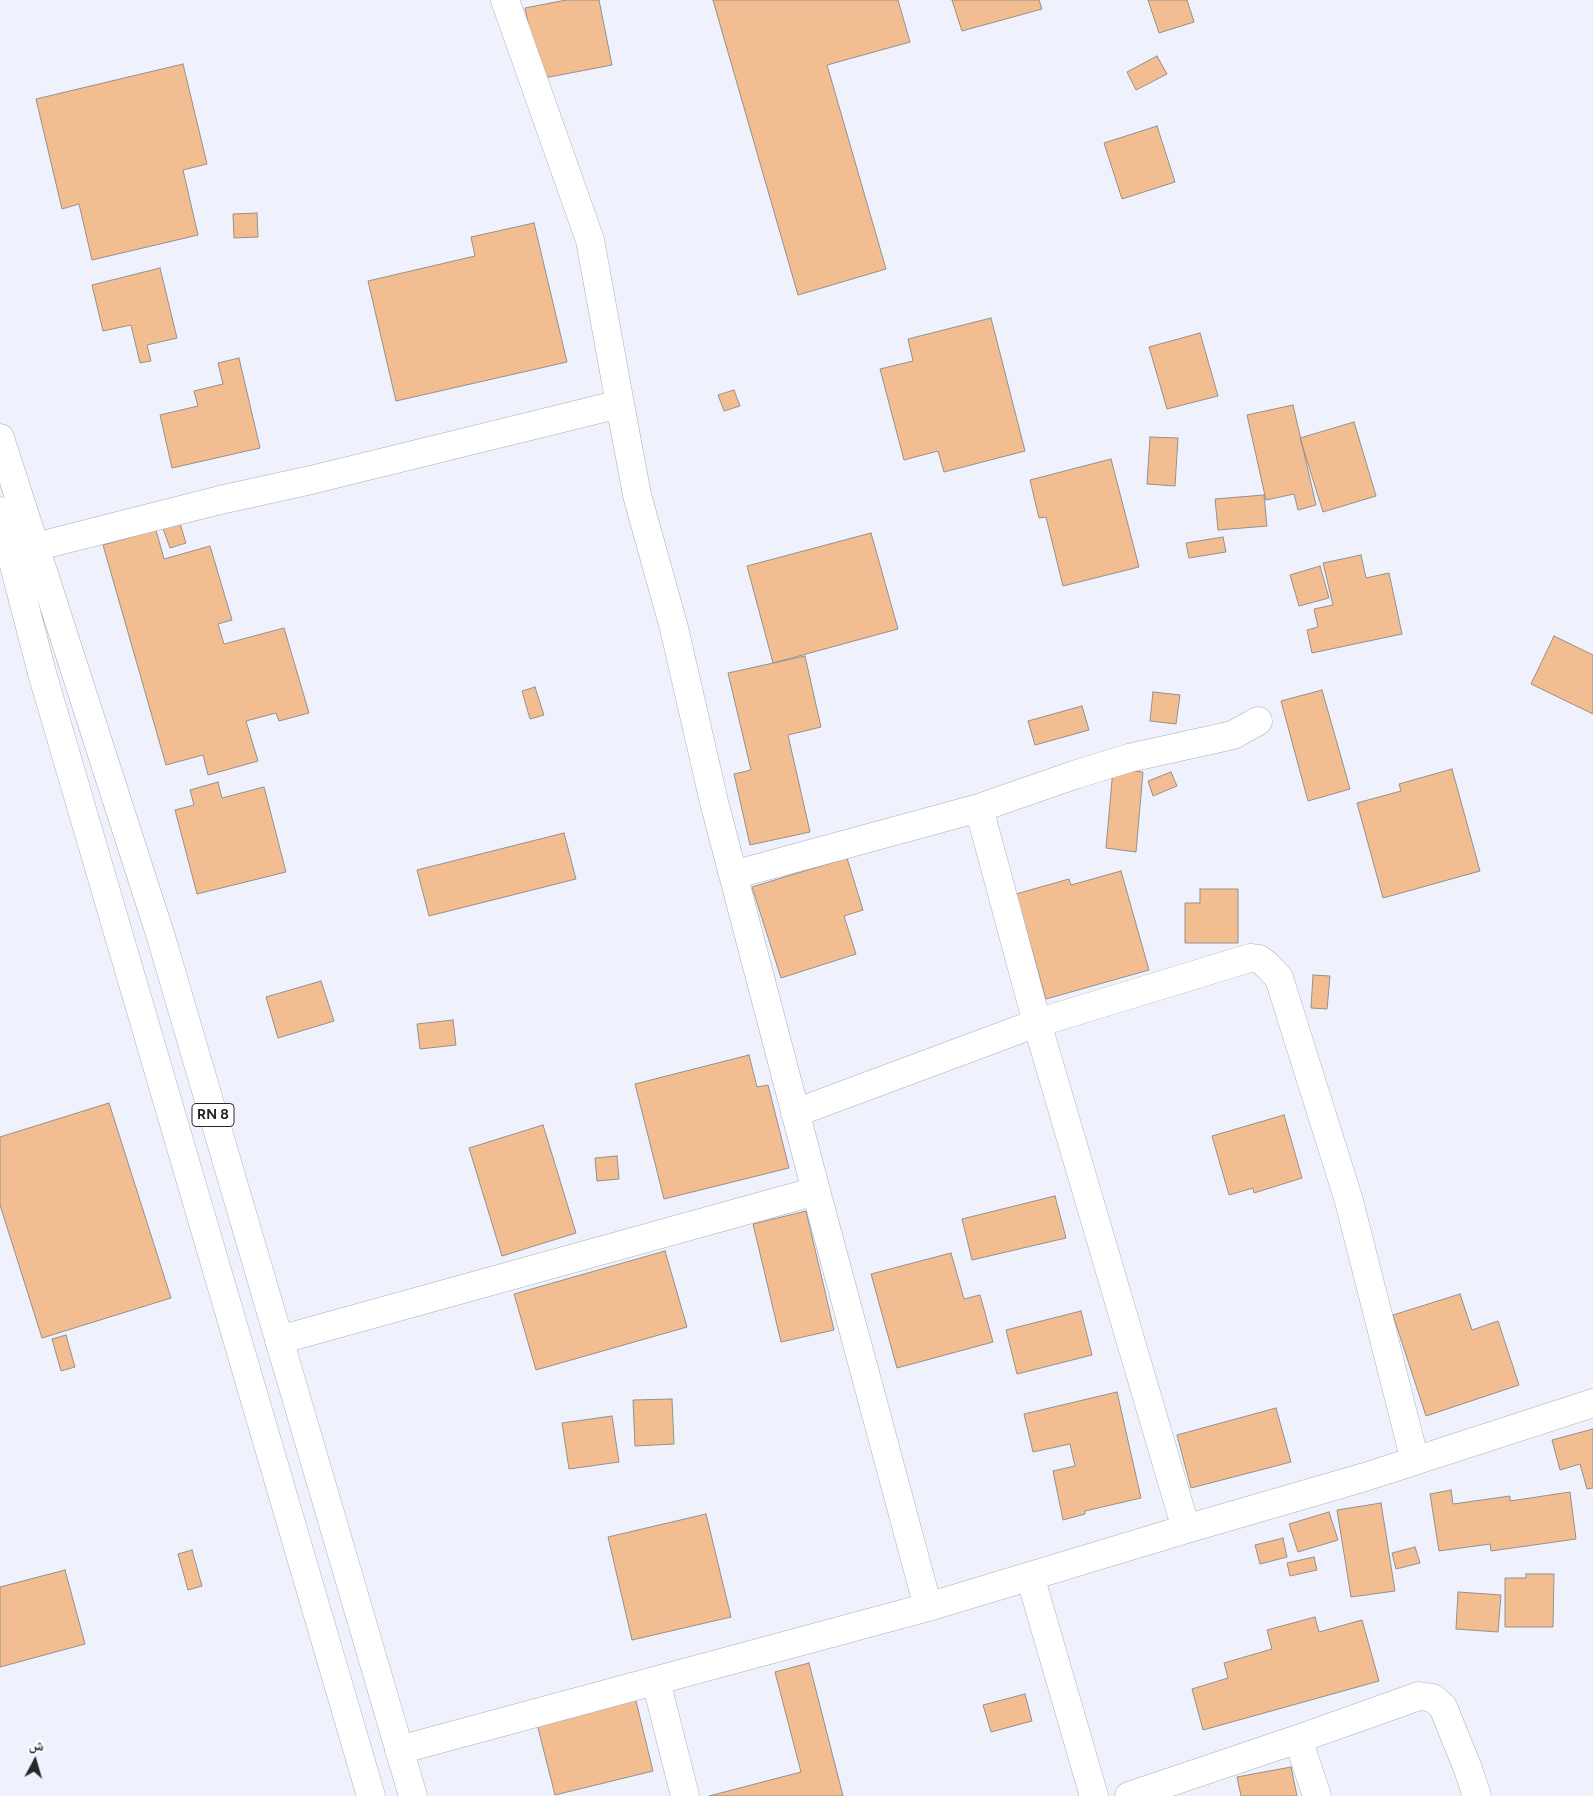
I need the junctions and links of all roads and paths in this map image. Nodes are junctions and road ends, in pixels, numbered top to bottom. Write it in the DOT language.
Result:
graph roads {
  1 [pos="505,0"];
  2 [pos="620,404"];
  3 [pos="0,438"];
  4 [pos="0,511"];
  5 [pos="35,547"];
  6 [pos="1258,721"];
  7 [pos="979,808"];
  8 [pos="733,875"];
  9 [pos="1037,1023"];
  10 [pos="795,1113"];
  11 [pos="816,1191"];
  12 [pos="279,1340"];
  13 [pos="1593,1403"];
  14 [pos="1415,1461"];
  15 [pos="1186,1529"];
  16 [pos="1030,1576"];
  17 [pos="928,1606"];
  18 [pos="656,1681"];
  19 [pos="1298,1740"];
  20 [pos="399,1750"];
  21 [pos="371,1796"];
  22 [pos="413,1796"];
  23 [pos="685,1796"];
  24 [pos="1094,1796"];
  25 [pos="1129,1796"];
  26 [pos="1317,1796"];
  27 [pos="1477,1796"];
  1 -- 2 [label="street"];
  2 -- 5 [label="street"];
  2 -- 8 [label="street"];
  3 -- 5 [label="street, RN 8"];
  4 -- 21 [label="street, RN 8"];
  5 -- 12 [label="street, RN 8"];
  6 -- 7 [label="street"];
  7 -- 8 [label="street"];
  7 -- 9 [label="street"];
  8 -- 10 [label="street"];
  9 -- 10 [label="street"];
  9 -- 14 [label="street"];
  9 -- 15 [label="street"];
  10 -- 11 [label="street"];
  11 -- 12 [label="street"];
  11 -- 17 [label="street"];
  12 -- 20 [label="street, RN 8"];
  13 -- 14 [label="street"];
  14 -- 15 [label="street"];
  15 -- 16 [label="street"];
  16 -- 17 [label="street"];
  16 -- 24 [label="street"];
  17 -- 18 [label="street"];
  18 -- 20 [label="street"];
  18 -- 23 [label="street"];
  19 -- 25 [label="street"];
  19 -- 26 [label="street"];
  19 -- 27 [label="street"];
  20 -- 22 [label="street, RN 8"];
}
